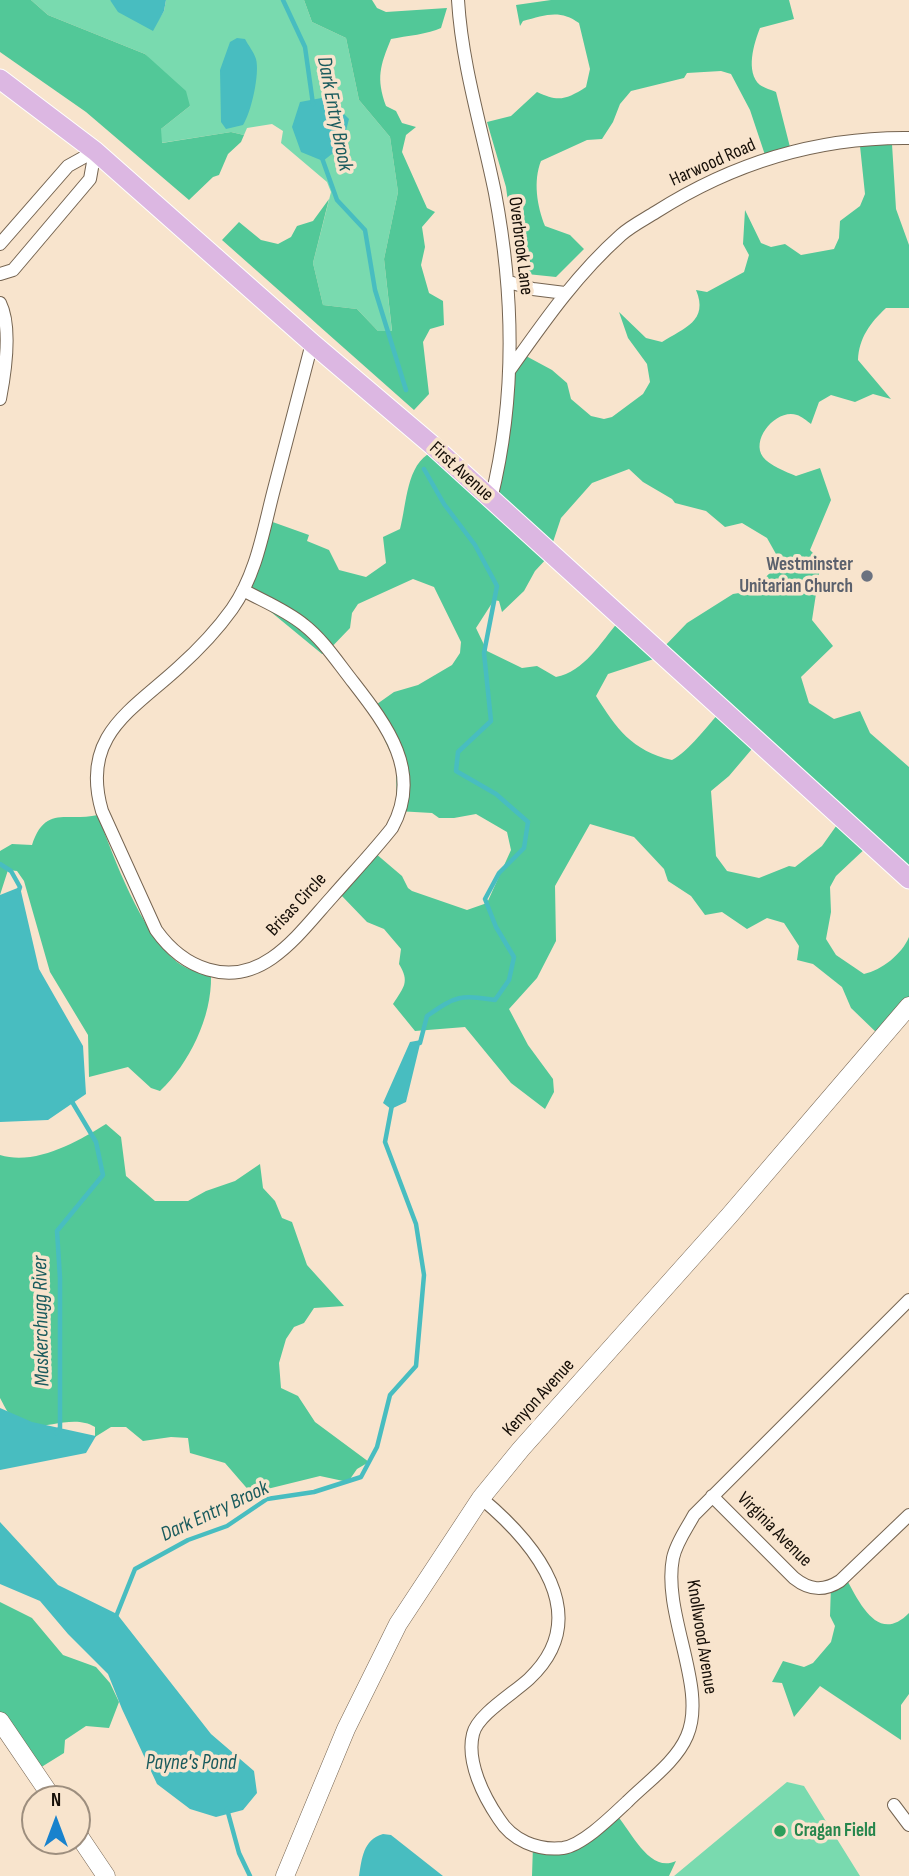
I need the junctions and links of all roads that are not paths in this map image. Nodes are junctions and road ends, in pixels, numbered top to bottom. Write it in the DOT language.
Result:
graph roads {
  1 [pos="458,0"];
  2 [pos="0,79"];
  3 [pos="909,138"];
  4 [pos="95,151"];
  5 [pos="0,244"];
  6 [pos="0,274"];
  7 [pos="509,282"];
  8 [pos="565,293"];
  9 [pos="0,303"];
  10 [pos="312,343"];
  11 [pos="508,372"];
  12 [pos="0,400"];
  13 [pos="491,499"];
  14 [pos="243,590"];
  15 [pos="909,879"];
  16 [pos="909,1006"];
  17 [pos="909,1300"];
  18 [pos="712,1496"];
  19 [pos="481,1498"];
  20 [pos="909,1515"];
  21 [pos="0,1721"];
  22 [pos="43,1785"];
  23 [pos="894,1805"];
  24 [pos="909,1825"];
  25 [pos="91,1854"];
  26 [pos="106,1876"];
  27 [pos="285,1876"];
  1 -- 7 [label="street, Overbrook Lane"];
  2 -- 4 [label="main road, First Avenue"];
  3 -- 8 [label="street, Harwood Road"];
  4 -- 5 [label="street"];
  4 -- 6 [label="street"];
  4 -- 10 [label="main road, First Avenue"];
  7 -- 8 [label="street"];
  7 -- 11 [label="street, Overbrook Lane"];
  8 -- 11 [label="street, Harwood Road"];
  9 -- 12 [label="street"];
  10 -- 13 [label="main road, First Avenue"];
  10 -- 14 [label="street, Brisas Circle"];
  11 -- 13 [label="street, Overbrook Lane"];
  13 -- 15 [label="main road, First Avenue"];
  14 -- 14 [label="street, Brisas Circle"];
  16 -- 19 [label="street, Kenyon Avenue"];
  17 -- 18 [label="street, Knollwood Avenue"];
  18 -- 19 [label="street, Knollwood Avenue"];
  18 -- 20 [label="street, Virginia Avenue"];
  19 -- 27 [label="street, Kenyon Avenue"];
  21 -- 22 [label="street"];
  23 -- 24 [label="street"];
  25 -- 26 [label="street"];
}
